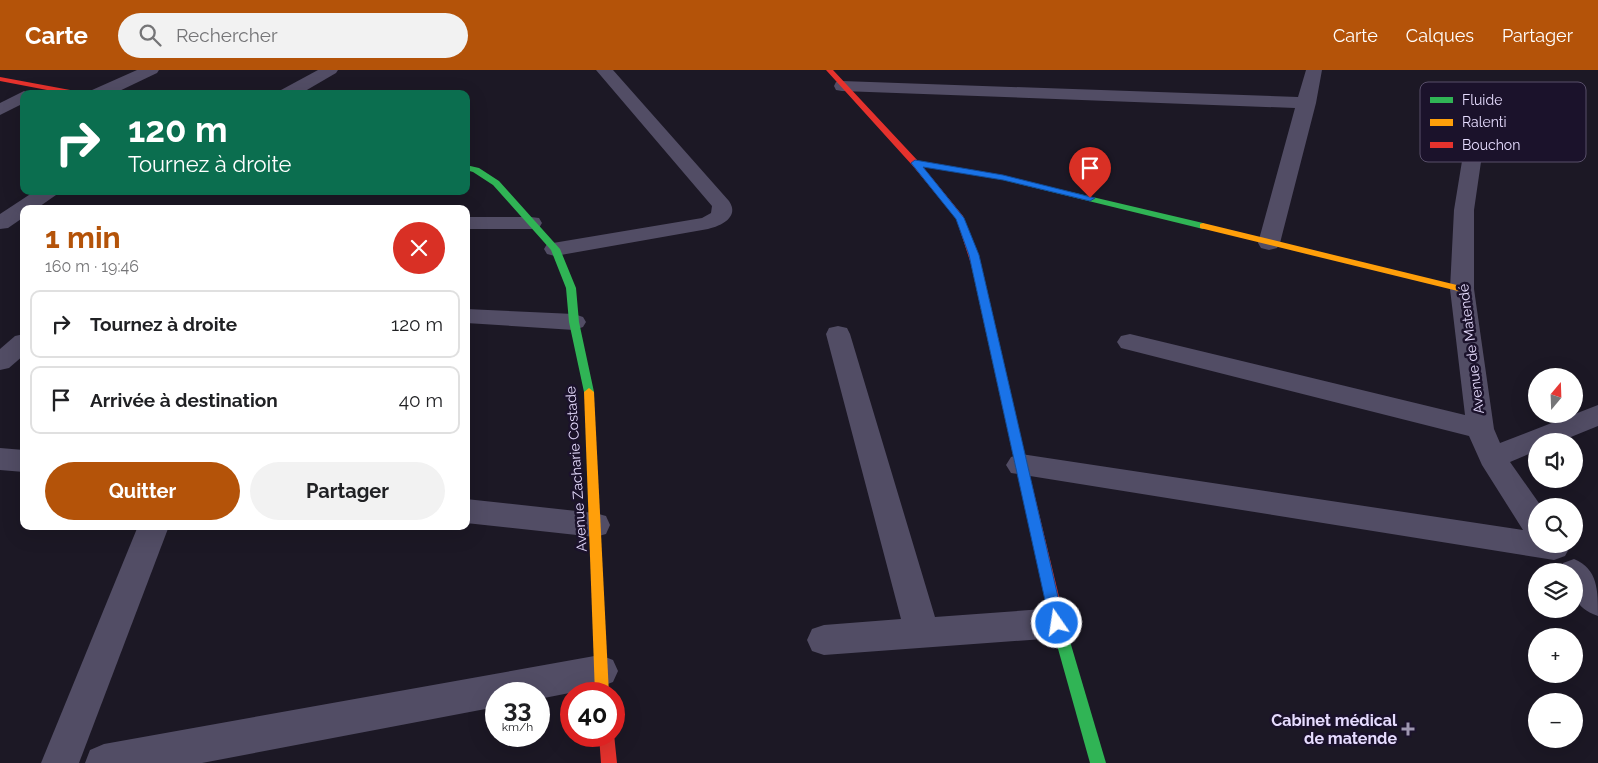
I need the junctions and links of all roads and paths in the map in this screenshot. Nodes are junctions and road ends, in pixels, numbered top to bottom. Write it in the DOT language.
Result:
graph roads {
  1 [pos="151,70"];
  2 [pos="330,70"];
  3 [pos="604,70"];
  4 [pos="829,70"];
  5 [pos="1314,70"];
  6 [pos="0,79"];
  7 [pos="842,86"];
  8 [pos="33,90"];
  9 [pos="107,90"];
  10 [pos="294,90"];
  11 [pos="20,98"];
  12 [pos="1307,102"];
  13 [pos="0,110"];
  14 [pos="1471,162"];
  15 [pos="915,163"];
  16 [pos="470,168"];
  17 [pos="43,195"];
  18 [pos="28,205"];
  19 [pos="20,210"];
  20 [pos="0,223"];
  21 [pos="470,223"];
  22 [pos="530,223"];
  23 [pos="0,228"];
  24 [pos="20,228"];
  25 [pos="1269,242"];
  26 [pos="555,249"];
  27 [pos="1462,289"];
  28 [pos="470,316"];
  29 [pos="574,322"];
  30 [pos="838,334"];
  31 [pos="1130,342"];
  32 [pos="20,345"];
  33 [pos="0,362"];
  34 [pos="1598,415"];
  35 [pos="1480,428"];
  36 [pos="0,458"];
  37 [pos="1492,458"];
  38 [pos="20,460"];
  39 [pos="1021,465"];
  40 [pos="1528,509"];
  41 [pos="470,511"];
  42 [pos="594,525"];
  43 [pos="152,530"];
  44 [pos="1528,547"];
  45 [pos="1559,553"];
  46 [pos="1598,602"];
  47 [pos="1057,623"];
  48 [pos="922,632"];
  49 [pos="824,640"];
  50 [pos="601,682"];
  51 [pos="560,689"];
  52 [pos="608,747"];
  53 [pos="60,763"];
  54 [pos="104,763"];
  55 [pos="609,763"];
  56 [pos="1098,763"];
  1 -- 9 [label="street"];
  2 -- 10 [label="street"];
  3 -- 26 [label="street"];
  4 -- 7 [label="street"];
  5 -- 12 [label="street"];
  6 -- 8 [label="street"];
  7 -- 12 [label="street"];
  7 -- 15 [label="street"];
  11 -- 13 [label="street"];
  12 -- 25 [label="street"];
  14 -- 27 [label="street, Avenue de Matendé"];
  15 -- 25 [label="street"];
  15 -- 39 [label="street"];
  16 -- 22 [label="street, Avenue Zacharie Costade"];
  17 -- 18 [label="street"];
  19 -- 20 [label="street"];
  21 -- 22 [label="street"];
  22 -- 26 [label="street, Avenue Zacharie Costade"];
  23 -- 24 [label="street"];
  25 -- 27 [label="street"];
  26 -- 29 [label="street, Avenue Zacharie Costade"];
  27 -- 35 [label="street, Avenue de Matendé"];
  28 -- 29 [label="street"];
  29 -- 42 [label="street, Avenue Zacharie Costade"];
  30 -- 48 [label="street"];
  31 -- 35 [label="street"];
  32 -- 33 [label="street"];
  34 -- 37 [label="street"];
  35 -- 37 [label="street, Avenue de Matendé"];
  36 -- 38 [label="street"];
  37 -- 40 [label="street, Avenue de Matendé"];
  39 -- 44 [label="street"];
  39 -- 47 [label="street"];
  41 -- 42 [label="street"];
  42 -- 50 [label="street, Avenue Zacharie Costade"];
  43 -- 53 [label="street"];
  45 -- 46 [label="street, Avenue de Matendé"];
  47 -- 48 [label="street"];
  47 -- 56 [label="street"];
  48 -- 49 [label="street"];
  51 -- 54 [label="street"];
  52 -- 55 [label="street"];
}
